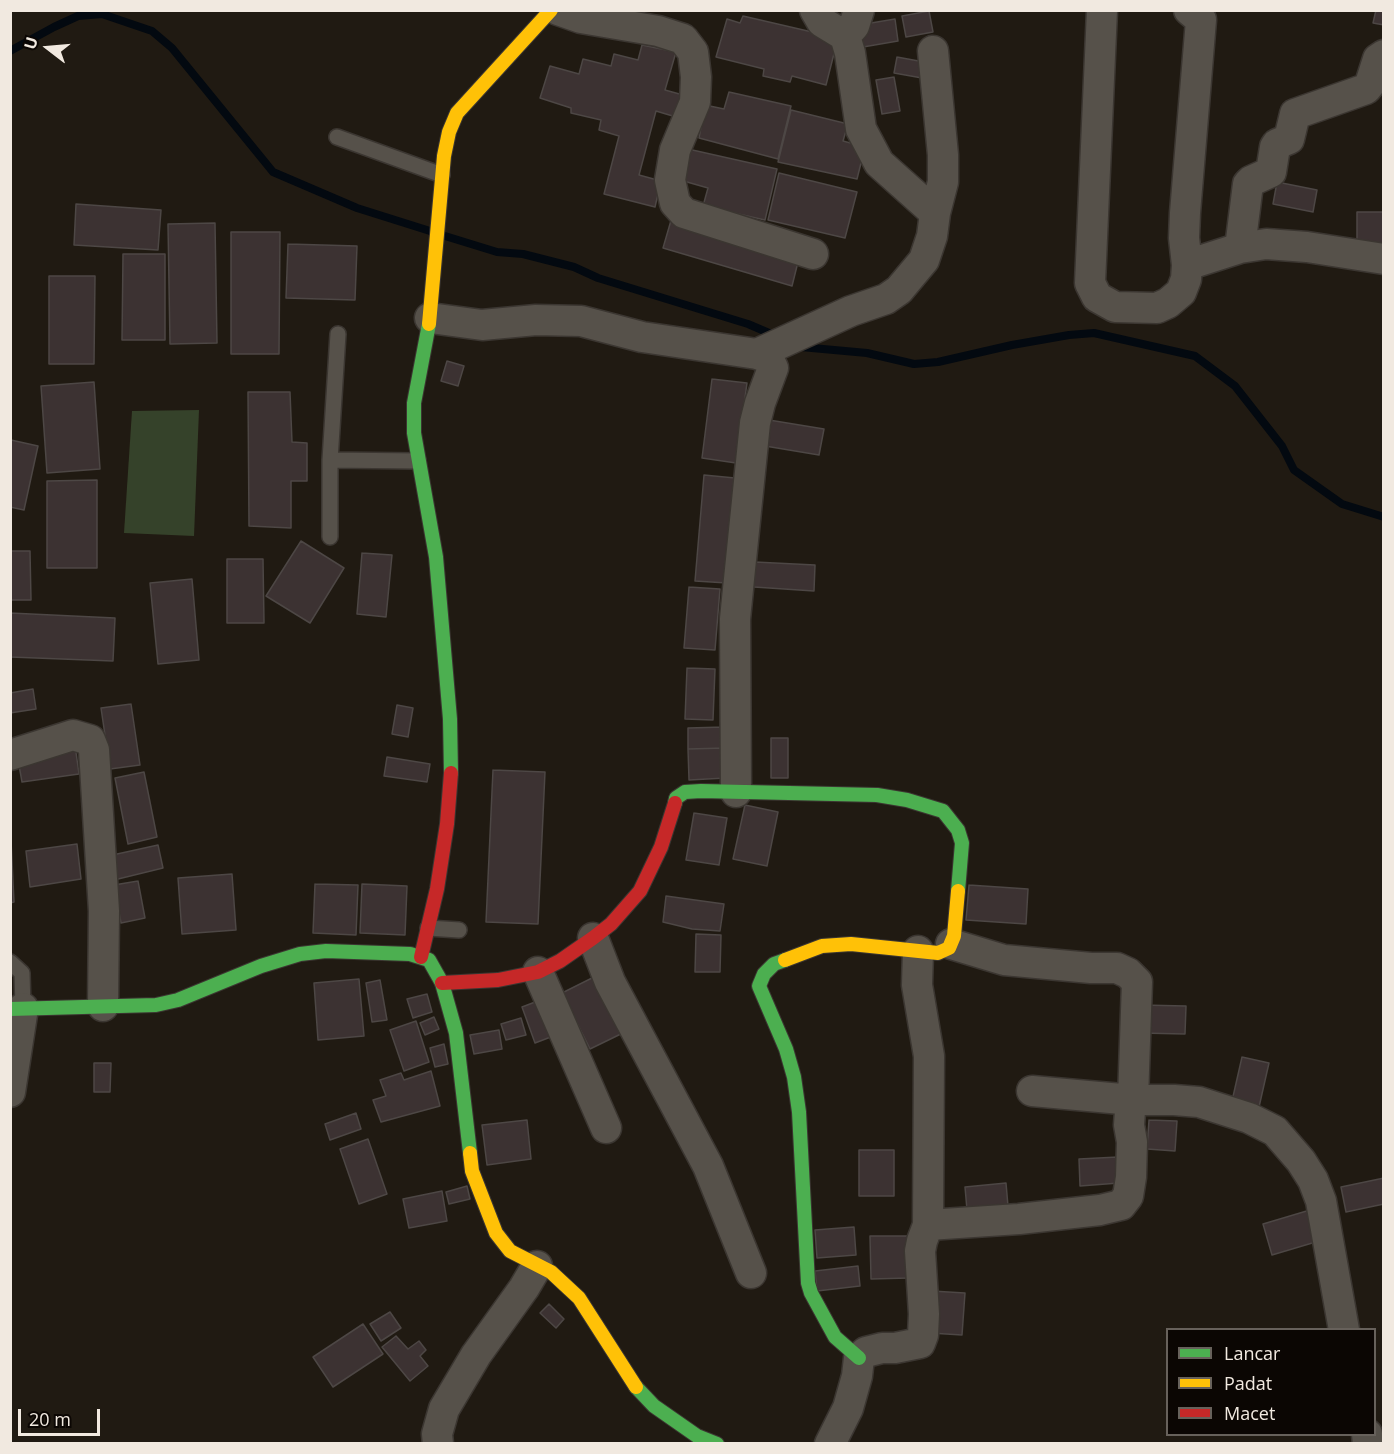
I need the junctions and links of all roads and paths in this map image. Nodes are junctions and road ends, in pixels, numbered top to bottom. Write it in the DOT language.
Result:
graph roads {
  1 [pos="550,10"];
  2 [pos="558,10"];
  3 [pos="815,10"];
  4 [pos="1102,10"];
  5 [pos="1189,10"];
  6 [pos="852,23"];
  7 [pos="933,51"];
  8 [pos="1383,55"];
  9 [pos="337,137"];
  10 [pos="442,175"];
  11 [pos="935,213"];
  12 [pos="1240,248"];
  13 [pos="813,254"];
  14 [pos="1383,259"];
  15 [pos="1187,265"];
  16 [pos="430,318"];
  17 [pos="338,334"];
  18 [pos="757,354"];
  19 [pos="330,460"];
  20 [pos="417,461"];
  21 [pos="330,537"];
  22 [pos="10,755"];
  23 [pos="736,792"];
  24 [pos="428,928"];
  25 [pos="459,930"];
  26 [pos="593,938"];
  27 [pos="951,944"];
  28 [pos="918,951"];
  29 [pos="421,957"];
  30 [pos="10,962"];
  31 [pos="538,972"];
  32 [pos="442,983"];
  33 [pos="103,1006"];
  34 [pos="17,1008"];
  35 [pos="1032,1091"];
  36 [pos="10,1092"];
  37 [pos="1133,1100"];
  38 [pos="606,1128"];
  39 [pos="928,1226"];
  40 [pos="537,1266"];
  41 [pos="751,1273"];
  42 [pos="1344,1328"];
  43 [pos="859,1358"];
  44 [pos="836,1442"];
  45 [pos="438,1443"];
  46 [pos="717,1443"];
  1 -- 10 [label="street"];
  2 -- 13 [label="street"];
  3 -- 6 [label="street"];
  4 -- 15 [label="street"];
  5 -- 15 [label="street"];
  6 -- 11 [label="street"];
  7 -- 11 [label="street"];
  8 -- 12 [label="street"];
  9 -- 10 [label="lane"];
  10 -- 16 [label="street"];
  11 -- 18 [label="street"];
  12 -- 14 [label="street"];
  12 -- 15 [label="street"];
  16 -- 18 [label="street"];
  16 -- 20 [label="street"];
  17 -- 19 [label="lane"];
  18 -- 23 [label="street"];
  19 -- 20 [label="lane"];
  19 -- 21 [label="lane"];
  20 -- 24 [label="street"];
  22 -- 33 [label="street"];
  23 -- 26 [label="street"];
  23 -- 27 [label="street"];
  24 -- 25 [label="lane"];
  24 -- 29 [label="street"];
  26 -- 31 [label="street"];
  26 -- 41 [label="street"];
  27 -- 28 [label="street"];
  27 -- 37 [label="street"];
  28 -- 39 [label="street"];
  28 -- 43 [label="street"];
  29 -- 32 [label="street"];
  29 -- 33 [label="street"];
  30 -- 34 [label="lane"];
  31 -- 32 [label="street"];
  31 -- 38 [label="street"];
  32 -- 40 [label="street"];
  33 -- 34 [label="street"];
  34 -- 36 [label="street"];
  35 -- 37 [label="street"];
  37 -- 39 [label="street"];
  37 -- 42 [label="street"];
  39 -- 43 [label="street"];
  40 -- 45 [label="street"];
  40 -- 46 [label="street"];
  43 -- 44 [label="street"];
}
